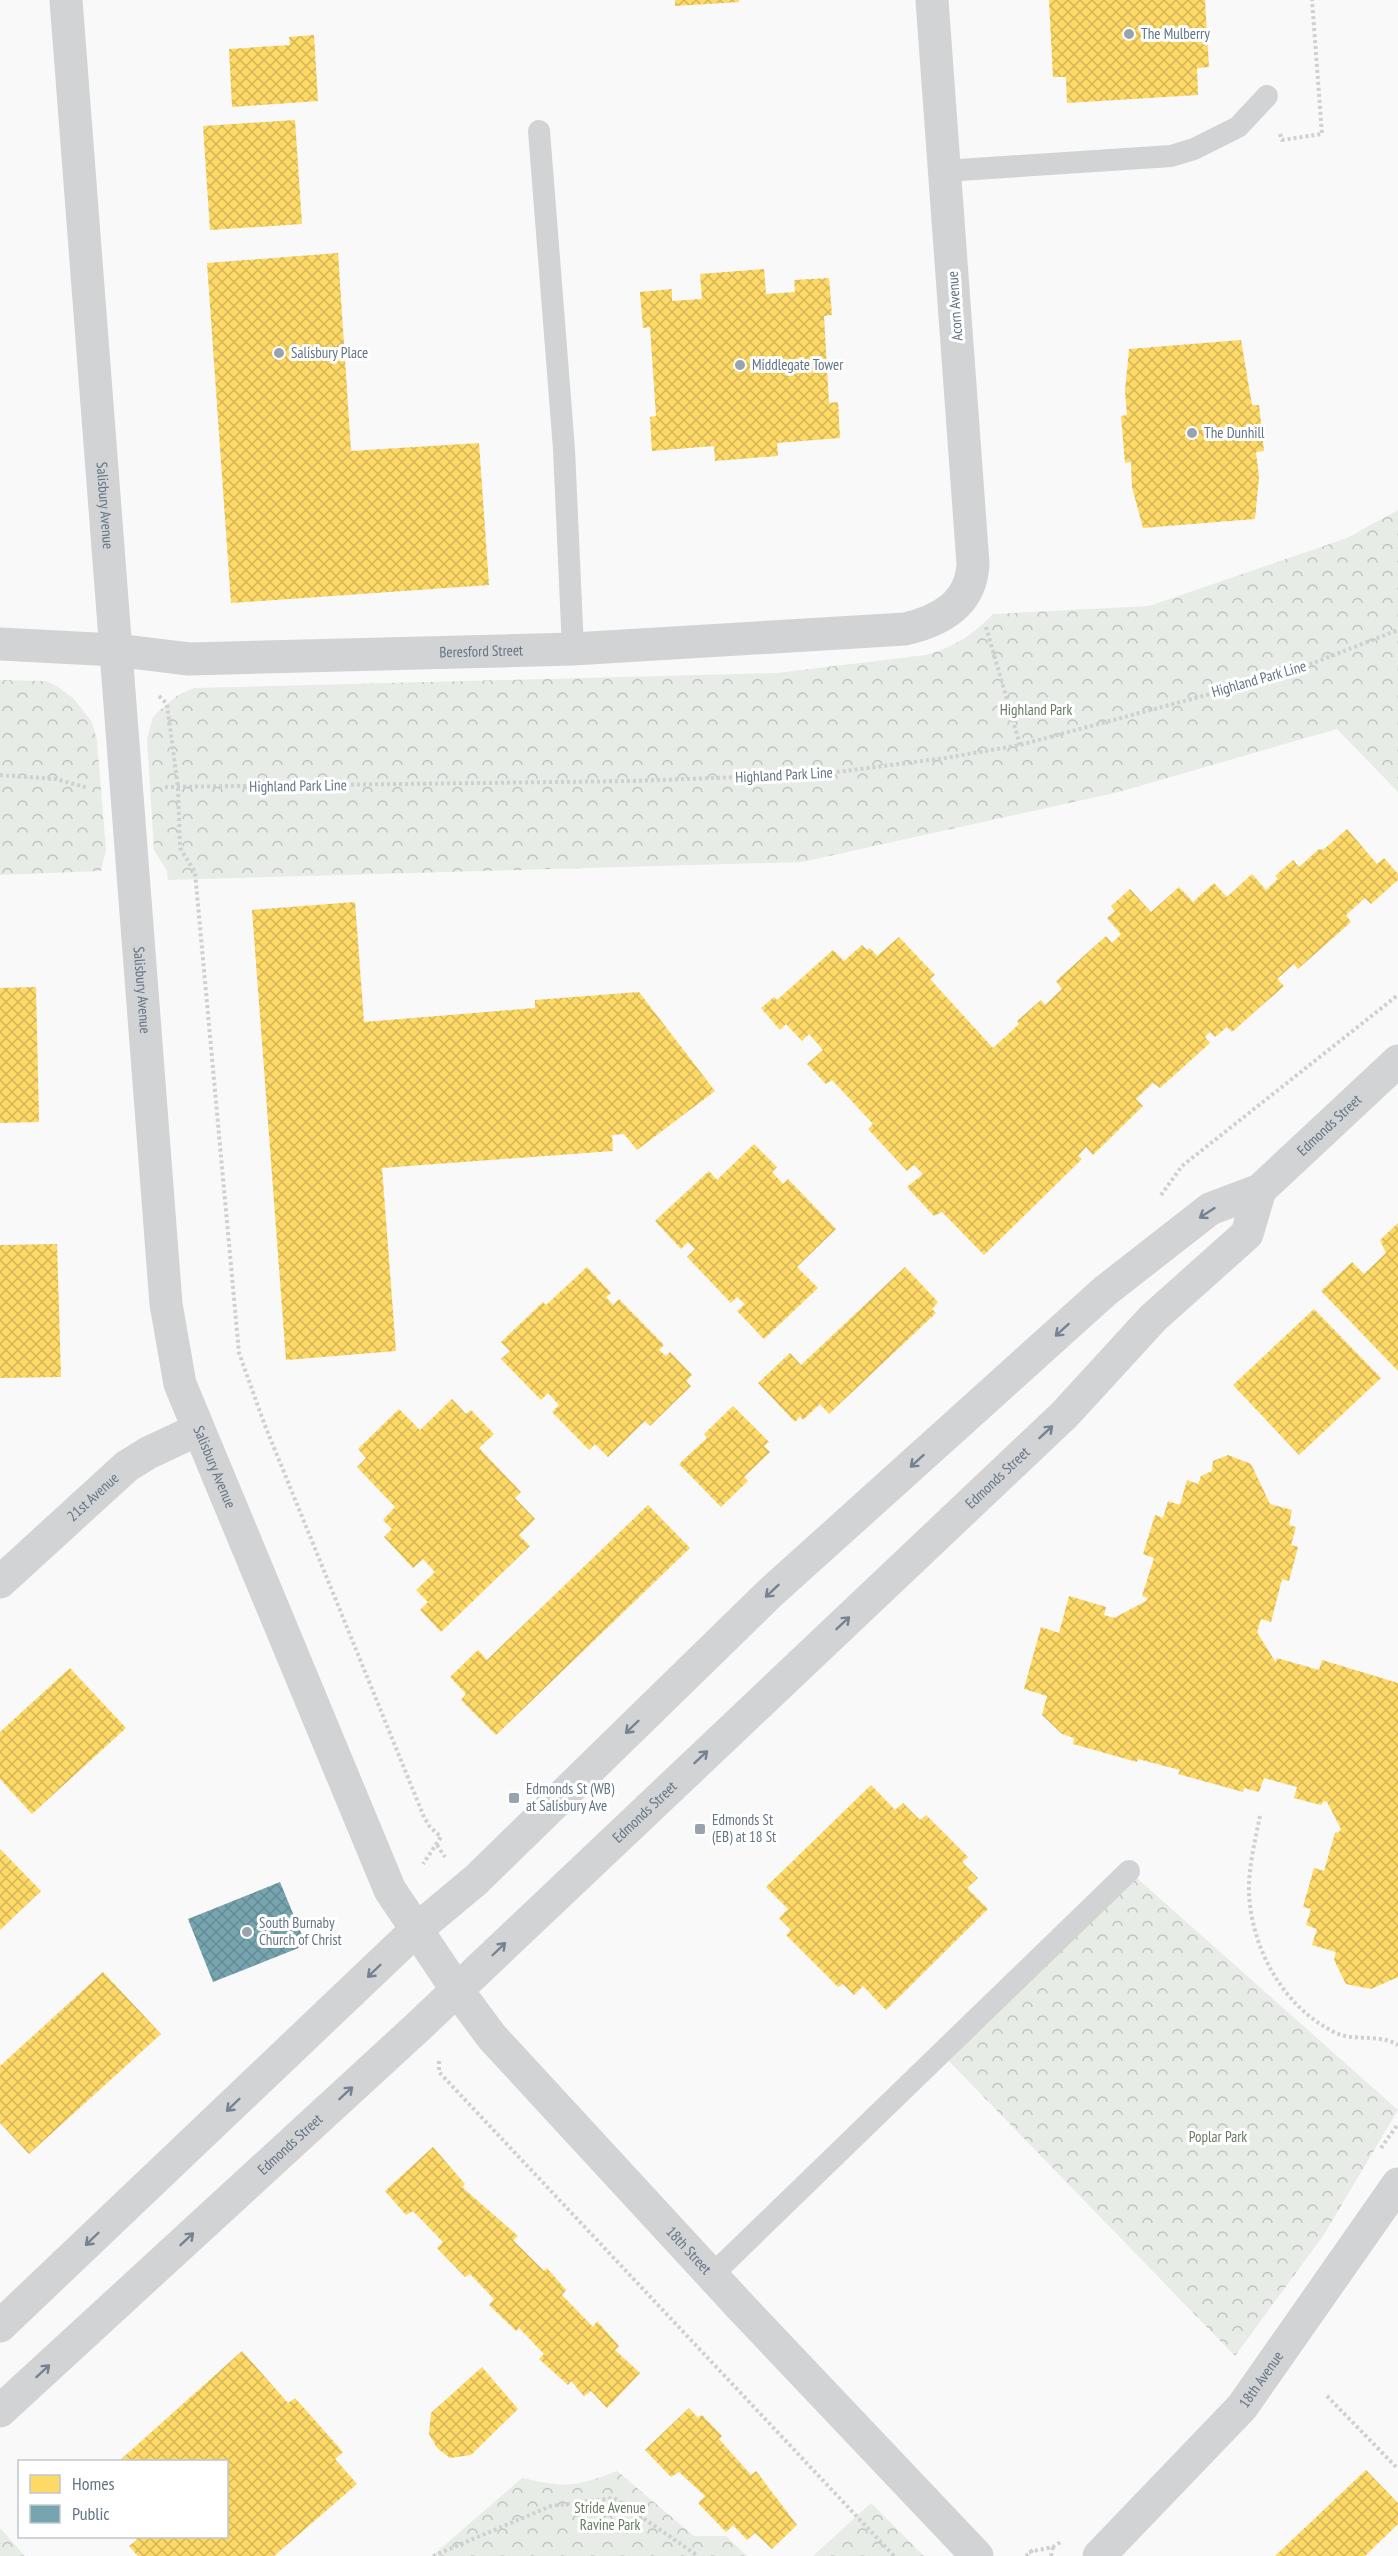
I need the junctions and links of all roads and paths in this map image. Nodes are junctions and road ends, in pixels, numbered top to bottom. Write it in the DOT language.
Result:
graph roads {
  1 [pos="66,0"];
  2 [pos="932,0"];
  3 [pos="1312,0"];
  4 [pos="1267,96"];
  5 [pos="539,131"];
  6 [pos="944,171"];
  7 [pos="955,607"];
  8 [pos="985,622"];
  9 [pos="1398,630"];
  10 [pos="0,644"];
  11 [pos="573,649"];
  12 [pos="115,650"];
  13 [pos="1020,745"];
  14 [pos="0,775"];
  15 [pos="159,787"];
  16 [pos="94,788"];
  17 [pos="178,788"];
  18 [pos="1398,995"];
  19 [pos="1398,1061"];
  20 [pos="1260,1190"];
  21 [pos="1156,1203"];
  22 [pos="198,1430"];
  23 [pos="1,1580"];
  24 [pos="1260,1816"];
  25 [pos="438,1845"];
  26 [pos="1129,1871"];
  27 [pos="416,1930"];
  28 [pos="457,1990"];
  29 [pos="1398,2045"];
  30 [pos="439,2072"];
  31 [pos="1398,2184"];
  32 [pos="713,2274"];
  33 [pos="0,2326"];
  34 [pos="1327,2396"];
  35 [pos="0,2411"];
  36 [pos="1398,2469"];
  37 [pos="1053,2547"];
  38 [pos="1034,2548"];
  39 [pos="433,2556"];
  40 [pos="698,2556"];
  41 [pos="894,2556"];
  42 [pos="976,2556"];
  43 [pos="1026,2556"];
  44 [pos="1051,2556"];
  45 [pos="1099,2556"];
  1 -- 12 [label="street, Salisbury Avenue"];
  2 -- 6 [label="street, Acorn Avenue"];
  3 -- 4 [label="path"];
  4 -- 6 [label="lane"];
  5 -- 11 [label="lane"];
  6 -- 7 [label="street, Acorn Avenue"];
  7 -- 11 [label="street, Beresford Street"];
  8 -- 13 [label="path"];
  9 -- 13 [label="path, Highland Park Line"];
  10 -- 12 [label="street, Beresford Street"];
  11 -- 12 [label="street, Beresford Street"];
  12 -- 17 [label="path"];
  12 -- 22 [label="street, Salisbury Avenue"];
  13 -- 17 [label="path, Highland Park Line"];
  14 -- 16 [label="path"];
  15 -- 17 [label="path, Highland Park Line"];
  17 -- 25 [label="path"];
  18 -- 21 [label="path"];
  19 -- 20 [label="street, Edmonds Street"];
  20 -- 27 [label="street, Edmonds Street, one-way"];
  28 -- 20 [label="street, Edmonds Street, one-way"];
  22 -- 23 [label="street, 21st Avenue"];
  22 -- 27 [label="street, Salisbury Avenue"];
  24 -- 29 [label="path"];
  26 -- 32 [label="lane"];
  27 -- 28 [label="street, 18th Street"];
  27 -- 33 [label="street, Edmonds Street, one-way"];
  28 -- 32 [label="street, 18th Street"];
  35 -- 28 [label="street, Edmonds Street, one-way"];
  30 -- 41 [label="path"];
  31 -- 45 [label="street, 18th Avenue"];
  32 -- 42 [label="street, 18th Street"];
  34 -- 36 [label="path"];
  37 -- 44 [label="path"];
  38 -- 43 [label="path"];
  39 -- 40 [label="path"];
}
